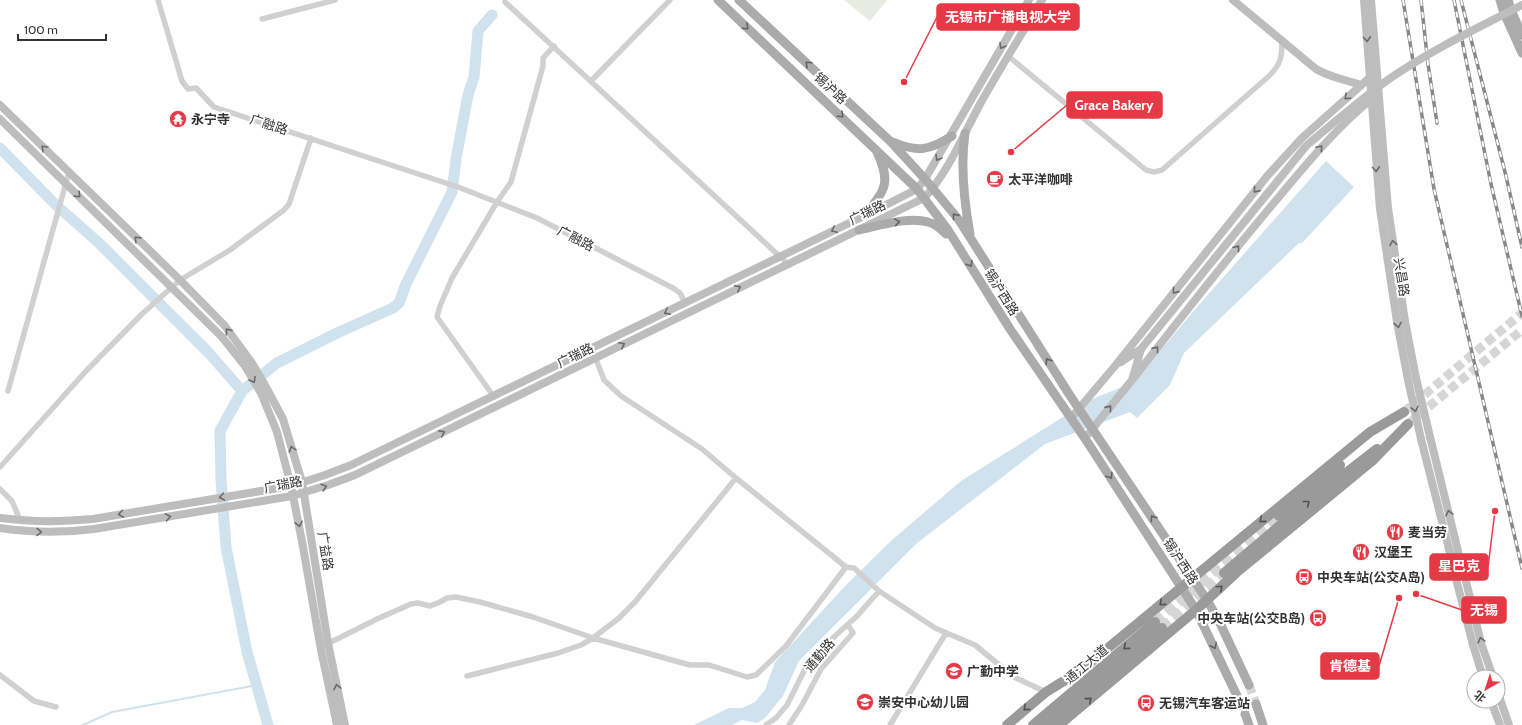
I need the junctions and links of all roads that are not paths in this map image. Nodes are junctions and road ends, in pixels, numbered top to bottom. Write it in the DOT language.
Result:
graph roads {
  1 [pos="158,0"];
  2 [pos="335,0"];
  3 [pos="670,0"];
  4 [pos="718,0"];
  5 [pos="739,0"];
  6 [pos="1029,0"];
  7 [pos="1042,0"];
  8 [pos="1233,0"];
  9 [pos="1364,0"];
  10 [pos="1371,0"];
  11 [pos="1500,0"];
  12 [pos="1508,0"];
  13 [pos="505,2"];
  14 [pos="1522,4"];
  15 [pos="262,19"];
  16 [pos="1522,35"];
  17 [pos="1282,41"];
  18 [pos="554,46"];
  19 [pos="1522,54"];
  20 [pos="1008,56"];
  21 [pos="1373,75"];
  22 [pos="591,81"];
  23 [pos="1361,85"];
  24 [pos="1378,94"];
  25 [pos="1371,100"];
  26 [pos="0,105"];
  27 [pos="0,119"];
  28 [pos="965,133"];
  29 [pos="952,136"];
  30 [pos="311,138"];
  31 [pos="890,141"];
  32 [pos="875,147"];
  33 [pos="69,172"];
  34 [pos="925,179"];
  35 [pos="65,184"];
  36 [pos="933,188"];
  37 [pos="917,189"];
  38 [pos="924,198"];
  39 [pos="497,202"];
  40 [pos="865,215"];
  41 [pos="859,230"];
  42 [pos="971,239"];
  43 [pos="956,242"];
  44 [pos="780,256"];
  45 [pos="788,264"];
  46 [pos="180,280"];
  47 [pos="172,287"];
  48 [pos="685,303"];
  49 [pos="592,349"];
  50 [pos="1141,349"];
  51 [pos="595,358"];
  52 [pos="248,364"];
  53 [pos="1115,366"];
  54 [pos="1412,379"];
  55 [pos="1132,380"];
  56 [pos="263,390"];
  57 [pos="8,391"];
  58 [pos="494,397"];
  59 [pos="1079,408"];
  60 [pos="1071,418"];
  61 [pos="1095,431"];
  62 [pos="1086,440"];
  63 [pos="0,467"];
  64 [pos="736,478"];
  65 [pos="302,482"];
  66 [pos="291,486"];
  67 [pos="0,489"];
  68 [pos="304,493"];
  69 [pos="292,496"];
  70 [pos="1278,516"];
  71 [pos="0,518"];
  72 [pos="20,520"];
  73 [pos="0,528"];
  74 [pos="1458,551"];
  75 [pos="1450,553"];
  76 [pos="846,567"];
  77 [pos="1463,569"];
  78 [pos="1454,571"];
  79 [pos="1224,574"];
  80 [pos="1192,578"];
  81 [pos="1182,586"];
  82 [pos="879,591"];
  83 [pos="1207,600"];
  84 [pos="1196,610"];
  85 [pos="848,625"];
  86 [pos="946,633"];
  87 [pos="593,638"];
  88 [pos="328,643"];
  89 [pos="320,650"];
  90 [pos="1480,669"];
  91 [pos="1490,669"];
  92 [pos="0,675"];
  93 [pos="467,676"];
  94 [pos="1249,685"];
  95 [pos="1046,692"];
  96 [pos="1239,700"];
  97 [pos="1256,704"];
  98 [pos="56,707"];
  99 [pos="1494,709"];
  100 [pos="1504,709"];
  101 [pos="1245,714"];
  102 [pos="337,725"];
  103 [pos="345,725"];
  104 [pos="766,725"];
  105 [pos="789,725"];
  106 [pos="890,725"];
  107 [pos="1006,725"];
  108 [pos="1033,725"];
  109 [pos="1046,725"];
  110 [pos="1059,725"];
  111 [pos="1248,725"];
  112 [pos="1263,725"];
  113 [pos="1500,725"];
  114 [pos="1509,725"];
  1 -- 30 [label="street, 广融路"];
  2 -- 15 [label="street"];
  3 -- 22 [label="street"];
  4 -- 32 [label="main road, 锡沪路, one-way"];
  31 -- 5 [label="main road, 锡沪路, one-way"];
  6 -- 29 [label="main road, 广瑞路, one-way"];
  7 -- 20 [label="main road, 广瑞路"];
  8 -- 17 [label="main road"];
  9 -- 21 [label="main road, 兴昌路, one-way"];
  10 -- 21 [label="main road, 兴昌路"];
  11 -- 19 [label="main road"];
  12 -- 16 [label="main road"];
  13 -- 18 [label="street"];
  14 -- 50 [label="main road, bridge"];
  17 -- 20 [label="street"];
  17 -- 23 [label="main road"];
  18 -- 22 [label="street"];
  18 -- 39 [label="street"];
  20 -- 28 [label="main road, 广瑞路"];
  21 -- 23 [label="main road"];
  21 -- 24 [label="main road, 兴昌路"];
  21 -- 25 [label="main road, 兴昌路"];
  22 -- 44 [label="street"];
  23 -- 53 [label="main road, one-way"];
  24 -- 25 [label="main road"];
  54 -- 24 [label="main road, 兴昌路, one-way"];
  25 -- 54 [label="main road, 兴昌路, one-way"];
  55 -- 25 [label="main road, one-way"];
  33 -- 26 [label="main road, one-way"];
  27 -- 35 [label="main road"];
  28 -- 36 [label="main road, 广瑞路"];
  28 -- 42 [label="main road"];
  29 -- 31 [label="main road"];
  29 -- 34 [label="main road, 广瑞路, one-way"];
  30 -- 39 [label="street, 广融路"];
  30 -- 46 [label="street"];
  31 -- 34 [label="main road, 锡沪路"];
  32 -- 37 [label="main road, 锡沪路"];
  32 -- 40 [label="main road"];
  33 -- 35 [label="street"];
  46 -- 33 [label="main road, one-way"];
  34 -- 36 [label="main road, 锡沪路"];
  34 -- 37 [label="main road, 广瑞路"];
  35 -- 47 [label="main road, one-way"];
  35 -- 57 [label="street"];
  36 -- 38 [label="main road, 广瑞路"];
  42 -- 36 [label="main road, 锡沪路, one-way"];
  37 -- 38 [label="main road, 锡沪路"];
  37 -- 40 [label="main road, 广瑞路"];
  38 -- 41 [label="main road, 广瑞路"];
  38 -- 43 [label="main road, 锡沪西路"];
  39 -- 48 [label="street, 广融路"];
  39 -- 58 [label="street"];
  40 -- 44 [label="main road, 广瑞路, one-way"];
  41 -- 43 [label="main road, one-way"];
  41 -- 45 [label="main road, 广瑞路"];
  59 -- 42 [label="main road, 锡沪西路, one-way"];
  43 -- 60 [label="main road, 锡沪西路, one-way"];
  44 -- 45 [label="street"];
  44 -- 48 [label="main road, 广瑞路"];
  51 -- 45 [label="main road, 广瑞路, one-way"];
  46 -- 47 [label="street"];
  52 -- 46 [label="main road, one-way"];
  47 -- 52 [label="main road"];
  47 -- 63 [label="street"];
  48 -- 49 [label="main road, 广瑞路, one-way"];
  49 -- 51 [label="street"];
  49 -- 58 [label="main road, 广瑞路"];
  50 -- 53 [label="main road"];
  50 -- 55 [label="main road"];
  51 -- 64 [label="street"];
  68 -- 51 [label="main road, 广瑞路, one-way"];
  52 -- 56 [label="main road"];
  53 -- 59 [label="main road"];
  74 -- 54 [label="main road, 兴昌路, one-way, bridge"];
  54 -- 75 [label="main road, 兴昌路, one-way, bridge"];
  61 -- 55 [label="main road, one-way"];
  65 -- 56 [label="main road, 广益路, one-way"];
  56 -- 66 [label="main road, 广益路"];
  58 -- 65 [label="main road, 广瑞路"];
  59 -- 60 [label="main road"];
  59 -- 61 [label="main road, 锡沪西路"];
  60 -- 62 [label="main road, 锡沪西路"];
  61 -- 62 [label="main road"];
  80 -- 61 [label="main road, 锡沪西路, one-way"];
  62 -- 81 [label="main road, 锡沪西路, one-way"];
  64 -- 76 [label="street"];
  64 -- 87 [label="street"];
  65 -- 66 [label="main road, 广瑞路"];
  65 -- 68 [label="main road, 广益路"];
  66 -- 69 [label="main road, 广益路"];
  66 -- 72 [label="main road, 广瑞路, one-way"];
  67 -- 72 [label="street"];
  68 -- 69 [label="main road, 广瑞路"];
  68 -- 88 [label="main road, 广益路"];
  73 -- 69 [label="main road, 广瑞路, one-way"];
  69 -- 89 [label="main road, 广益路, one-way"];
  70 -- 80 [label="highway, one-way"];
  71 -- 72 [label="main road, 广瑞路"];
  76 -- 82 [label="street"];
  76 -- 87 [label="street"];
  91 -- 77 [label="main road, one-way"];
  78 -- 90 [label="main road"];
  79 -- 83 [label="highway"];
  80 -- 81 [label="highway"];
  80 -- 83 [label="main road, 锡沪西路"];
  81 -- 84 [label="main road, 锡沪西路"];
  81 -- 95 [label="highway, one-way"];
  82 -- 85 [label="street, 通勤路"];
  82 -- 86 [label="street"];
  83 -- 84 [label="highway"];
  83 -- 94 [label="main road, 锡沪西路"];
  84 -- 96 [label="main road, 锡沪西路, one-way"];
  110 -- 84 [label="highway, one-way"];
  85 -- 104 [label="street, 通勤路"];
  85 -- 105 [label="street"];
  86 -- 95 [label="street"];
  86 -- 106 [label="street"];
  87 -- 88 [label="street"];
  87 -- 93 [label="street"];
  88 -- 89 [label="street"];
  103 -- 88 [label="main road, 广益路, one-way"];
  89 -- 102 [label="main road, 广益路"];
  92 -- 98 [label="street"];
  95 -- 107 [label="highway, one-way"];
  97 -- 112 [label="main road"];
  99 -- 113 [label="main road"];
  100 -- 114 [label="main road"];
  101 -- 111 [label="main road"];
  109 -- 108 [label="highway, 通江大道, one-way"];
}
